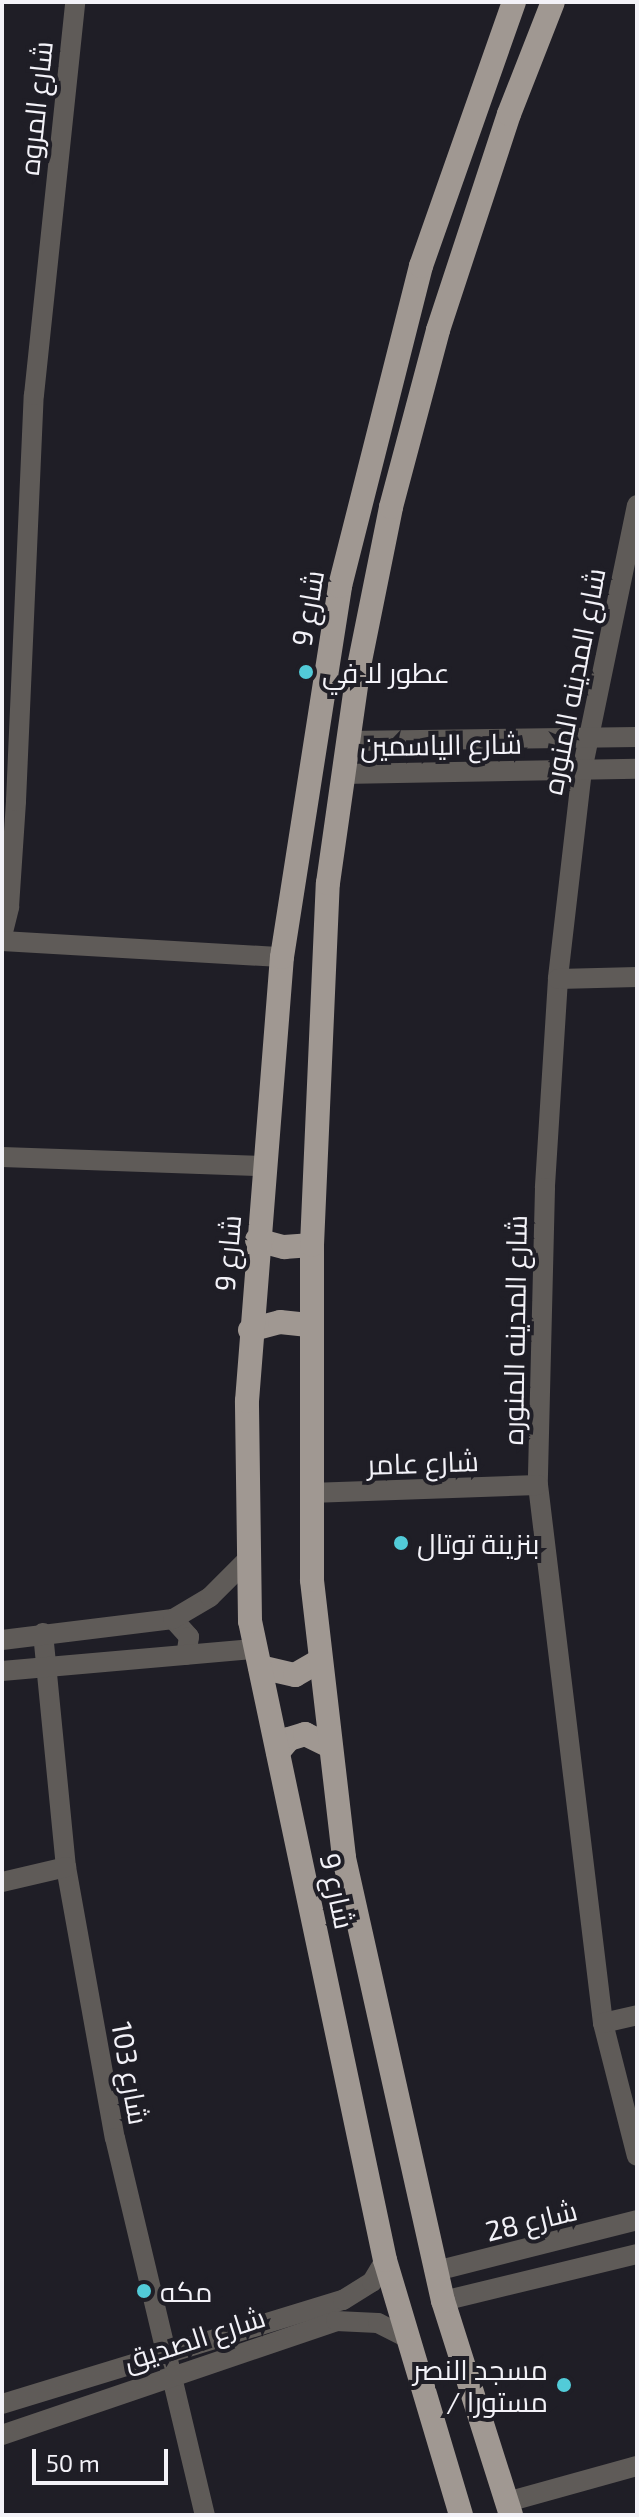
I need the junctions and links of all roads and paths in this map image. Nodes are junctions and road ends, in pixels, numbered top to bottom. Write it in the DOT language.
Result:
graph roads {
  1 [pos="75,2"];
  2 [pos="514,2"];
  3 [pos="553,2"];
  4 [pos="637,505"];
  5 [pos="633,532"];
  6 [pos="637,737"];
  7 [pos="588,738"];
  8 [pos="347,741"];
  9 [pos="637,769"];
  10 [pos="582,770"];
  11 [pos="342,774"];
  12 [pos="2,939"];
  13 [pos="282,957"];
  14 [pos="637,977"];
  15 [pos="558,979"];
  16 [pos="2,1157"];
  17 [pos="266,1166"];
  18 [pos="257,1240"];
  19 [pos="312,1245"];
  20 [pos="311,1325"];
  21 [pos="250,1330"];
  22 [pos="538,1485"];
  23 [pos="310,1493"];
  24 [pos="248,1559"];
  25 [pos="173,1619"];
  26 [pos="43,1633"];
  27 [pos="2,1640"];
  28 [pos="186,1655"];
  29 [pos="258,1658"];
  30 [pos="319,1661"];
  31 [pos="46,1668"];
  32 [pos="2,1671"];
  33 [pos="328,1745"];
  34 [pos="278,1752"];
  35 [pos="66,1867"];
  36 [pos="2,1882"];
  37 [pos="637,2015"];
  38 [pos="603,2023"];
  39 [pos="637,2156"];
  40 [pos="637,2220"];
  41 [pos="637,2254"];
  42 [pos="385,2260"];
  43 [pos="436,2271"];
  44 [pos="443,2301"];
  45 [pos="405,2337"];
  46 [pos="165,2353"];
  47 [pos="170,2376"];
  48 [pos="2,2404"];
  49 [pos="2,2435"];
  50 [pos="637,2466"];
  51 [pos="509,2508"];
  52 [pos="205,2515"];
  53 [pos="461,2515"];
  1 -- 12 [label="street, شارع المروه"];
  2 -- 13 [label="main road, شارع 9"];
  3 -- 8 [label="main road, شارع 9"];
  4 -- 5 [label="street, شارع المدينه المنوره"];
  5 -- 7 [label="street, شارع المدينه المنوره"];
  6 -- 7 [label="street, شارع الياسمين"];
  7 -- 8 [label="street, شارع الياسمين"];
  7 -- 10 [label="street, شارع المدينه المنوره"];
  8 -- 11 [label="main road, شارع 9"];
  9 -- 10 [label="street, شارع الياسمين"];
  10 -- 11 [label="street, شارع الياسمين"];
  10 -- 15 [label="street, شارع المدينه المنوره"];
  11 -- 19 [label="main road, شارع 9"];
  12 -- 13 [label="street"];
  13 -- 17 [label="main road, شارع 9"];
  14 -- 15 [label="street"];
  15 -- 22 [label="street, شارع المدينه المنوره"];
  16 -- 17 [label="street"];
  17 -- 18 [label="main road, شارع 9"];
  18 -- 19 [label="main road"];
  18 -- 21 [label="main road, شارع 9"];
  19 -- 20 [label="main road, شارع 9"];
  20 -- 21 [label="main road"];
  20 -- 23 [label="main road, شارع 9"];
  21 -- 24 [label="main road, شارع 9"];
  22 -- 23 [label="street, شارع عامر"];
  22 -- 38 [label="street, شارع المدينه المنوره"];
  23 -- 30 [label="main road, شارع 9"];
  24 -- 25 [label="street"];
  24 -- 29 [label="main road, شارع 9"];
  25 -- 26 [label="street"];
  25 -- 28 [label="street"];
  26 -- 27 [label="street"];
  26 -- 31 [label="street, شارع 103"];
  28 -- 29 [label="street"];
  28 -- 31 [label="street"];
  29 -- 30 [label="main road"];
  29 -- 34 [label="main road, شارع 9"];
  30 -- 33 [label="main road, شارع 9"];
  31 -- 32 [label="street"];
  31 -- 35 [label="street, شارع 103"];
  33 -- 34 [label="main road"];
  33 -- 43 [label="main road, شارع 9"];
  34 -- 42 [label="main road, شارع 9"];
  35 -- 36 [label="street"];
  35 -- 46 [label="street, شارع 103"];
  37 -- 38 [label="street"];
  38 -- 39 [label="street, شارع المدينه المنوره"];
  40 -- 43 [label="street, شارع 28"];
  41 -- 44 [label="street, شارع 28"];
  42 -- 45 [label="main road, شارع 9"];
  42 -- 46 [label="street, شارع الصديق"];
  43 -- 44 [label="main road, شارع 9"];
  44 -- 51 [label="main road, شارع 9"];
  45 -- 47 [label="street, شارع الصديق"];
  45 -- 53 [label="main road, شارع 9"];
  46 -- 47 [label="street, شارع 103"];
  46 -- 48 [label="street, شارع الصديق"];
  47 -- 49 [label="street, شارع الصديق"];
  47 -- 52 [label="street, شارع 103"];
  50 -- 51 [label="street"];
}
